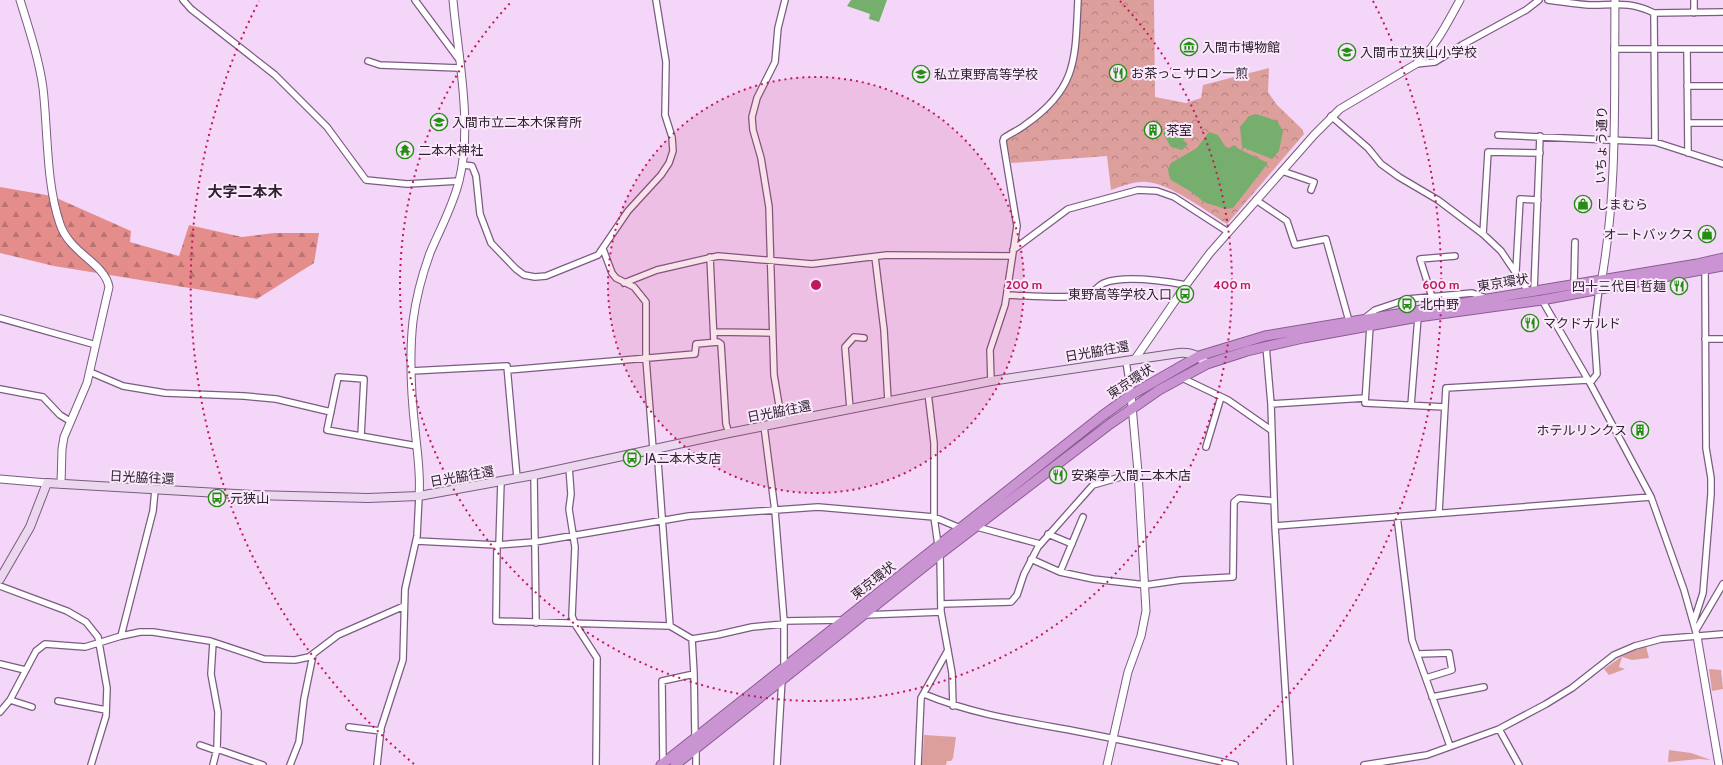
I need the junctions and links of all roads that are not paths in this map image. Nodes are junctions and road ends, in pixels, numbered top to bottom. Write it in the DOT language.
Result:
graph roads {
  1 [pos="20,0"];
  2 [pos="183,0"];
  3 [pos="415,0"];
  4 [pos="453,0"];
  5 [pos="656,0"];
  6 [pos="785,0"];
  7 [pos="1078,0"];
  8 [pos="1460,0"];
  9 [pos="1539,0"];
  10 [pos="1548,0"];
  11 [pos="1694,0"];
  12 [pos="1615,2"];
  13 [pos="1723,12"];
  14 [pos="1654,13"];
  15 [pos="1694,13"];
  16 [pos="1614,49"];
  17 [pos="1654,49"];
  18 [pos="1687,49"];
  19 [pos="1723,50"];
  20 [pos="458,58"];
  21 [pos="368,61"];
  22 [pos="1416,64"];
  23 [pos="460,68"];
  24 [pos="1687,86"];
  25 [pos="1723,86"];
  26 [pos="1331,116"];
  27 [pos="1688,123"];
  28 [pos="1723,123"];
  29 [pos="1498,135"];
  30 [pos="1540,136"];
  31 [pos="1614,140"];
  32 [pos="1655,142"];
  33 [pos="1540,153"];
  34 [pos="1688,153"];
  35 [pos="1723,164"];
  36 [pos="462,165"];
  37 [pos="1282,171"];
  38 [pos="459,181"];
  39 [pos="1310,190"];
  40 [pos="1256,200"];
  41 [pos="1538,200"];
  42 [pos="1228,232"];
  43 [pos="1483,234"];
  44 [pos="1575,242"];
  45 [pos="603,249"];
  46 [pos="1012,253"];
  47 [pos="875,256"];
  48 [pos="1455,256"];
  49 [pos="710,257"];
  50 [pos="1723,258"];
  51 [pos="770,261"];
  52 [pos="1723,266"];
  53 [pos="1516,271"];
  54 [pos="1705,271"];
  55 [pos="1601,279"];
  56 [pos="624,283"];
  57 [pos="1574,284"];
  58 [pos="1186,285"];
  59 [pos="1600,289"];
  60 [pos="1531,291"];
  61 [pos="1007,295"];
  62 [pos="1432,297"];
  63 [pos="1487,298"];
  64 [pos="1542,300"];
  65 [pos="0,318"];
  66 [pos="1418,318"];
  67 [pos="1349,321"];
  68 [pos="1367,322"];
  69 [pos="714,332"];
  70 [pos="772,333"];
  71 [pos="864,338"];
  72 [pos="1705,339"];
  73 [pos="1723,339"];
  74 [pos="714,342"];
  75 [pos="96,345"];
  76 [pos="1266,346"];
  77 [pos="1199,356"];
  78 [pos="646,359"];
  79 [pos="1135,359"];
  80 [pos="1126,361"];
  81 [pos="1207,364"];
  82 [pos="508,370"];
  83 [pos="411,371"];
  84 [pos="90,372"];
  85 [pos="1180,377"];
  86 [pos="991,381"];
  87 [pos="1589,381"];
  88 [pos="0,389"];
  89 [pos="928,393"];
  90 [pos="1131,395"];
  91 [pos="1222,397"];
  92 [pos="1365,398"];
  93 [pos="888,401"];
  94 [pos="1270,404"];
  95 [pos="1411,405"];
  96 [pos="1133,407"];
  97 [pos="1445,407"];
  98 [pos="850,409"];
  99 [pos="331,412"];
  100 [pos="70,421"];
  101 [pos="782,423"];
  102 [pos="764,426"];
  103 [pos="1272,430"];
  104 [pos="729,433"];
  105 [pos="361,436"];
  106 [pos="417,446"];
  107 [pos="1206,447"];
  108 [pos="655,449"];
  109 [pos="569,467"];
  110 [pos="1138,472"];
  111 [pos="534,475"];
  112 [pos="518,478"];
  113 [pos="0,479"];
  114 [pos="501,481"];
  115 [pos="47,483"];
  116 [pos="62,484"];
  117 [pos="155,490"];
  118 [pos="419,496"];
  119 [pos="1651,497"];
  120 [pos="1274,501"];
  121 [pos="775,511"];
  122 [pos="1439,512"];
  123 [pos="1397,516"];
  124 [pos="934,517"];
  125 [pos="1083,517"];
  126 [pos="662,520"];
  127 [pos="1275,526"];
  128 [pos="977,527"];
  129 [pos="960,528"];
  130 [pos="1048,534"];
  131 [pos="573,536"];
  132 [pos="416,541"];
  133 [pos="535,542"];
  134 [pos="1040,544"];
  135 [pos="1072,544"];
  136 [pos="498,545"];
  137 [pos="939,550"];
  138 [pos="1031,559"];
  139 [pos="1060,572"];
  140 [pos="0,579"];
  141 [pos="1723,584"];
  142 [pos="1146,585"];
  143 [pos="0,586"];
  144 [pos="941,604"];
  145 [pos="404,606"];
  146 [pos="941,612"];
  147 [pos="864,615"];
  148 [pos="843,620"];
  149 [pos="1694,621"];
  150 [pos="536,622"];
  151 [pos="784,623"];
  152 [pos="575,624"];
  153 [pos="670,626"];
  154 [pos="1696,633"];
  155 [pos="1723,634"];
  156 [pos="121,636"];
  157 [pos="692,639"];
  158 [pos="100,642"];
  159 [pos="213,642"];
  160 [pos="948,649"];
  161 [pos="1418,654"];
  162 [pos="312,655"];
  163 [pos="0,664"];
  164 [pos="784,666"];
  165 [pos="25,670"];
  166 [pos="694,674"];
  167 [pos="1426,678"];
  168 [pos="782,681"];
  169 [pos="1484,687"];
  170 [pos="924,694"];
  171 [pos="1432,696"];
  172 [pos="10,700"];
  173 [pos="58,701"];
  174 [pos="32,706"];
  175 [pos="953,706"];
  176 [pos="106,710"];
  177 [pos="0,712"];
  178 [pos="349,727"];
  179 [pos="1499,729"];
  180 [pos="381,731"];
  181 [pos="696,737"];
  182 [pos="1113,738"];
  183 [pos="200,745"];
  184 [pos="1450,746"];
  185 [pos="696,748"];
  186 [pos="217,750"];
  187 [pos="1718,763"];
  188 [pos="662,764"];
  189 [pos="91,765"];
  190 [pos="214,765"];
  191 [pos="264,765"];
  192 [pos="290,765"];
  193 [pos="378,765"];
  194 [pos="596,765"];
  195 [pos="675,765"];
  196 [pos="696,765"];
  197 [pos="777,765"];
  198 [pos="918,765"];
  199 [pos="1107,765"];
  200 [pos="1235,765"];
  201 [pos="1290,765"];
  202 [pos="1364,765"];
  203 [pos="1519,765"];
  1 -- 75 [label="street"];
  2 -- 38 [label="street"];
  3 -- 20 [label="street"];
  4 -- 20 [label="street"];
  5 -- 45 [label="street"];
  6 -- 51 [label="street"];
  7 -- 46 [label="street"];
  8 -- 22 [label="street, 日光脇往還"];
  9 -- 22 [label="street"];
  10 -- 12 [label="street"];
  11 -- 15 [label="street"];
  12 -- 14 [label="street"];
  12 -- 16 [label="street, いちょう通り"];
  13 -- 15 [label="street"];
  14 -- 15 [label="street"];
  14 -- 17 [label="street"];
  16 -- 17 [label="street"];
  16 -- 31 [label="street, いちょう通り"];
  17 -- 18 [label="street"];
  17 -- 32 [label="street"];
  18 -- 19 [label="street"];
  18 -- 24 [label="street"];
  20 -- 23 [label="street"];
  21 -- 23 [label="street"];
  22 -- 26 [label="street, 日光脇往還"];
  23 -- 36 [label="street"];
  24 -- 25 [label="street"];
  24 -- 27 [label="street"];
  26 -- 37 [label="street, 日光脇往還"];
  26 -- 43 [label="street"];
  27 -- 28 [label="street"];
  27 -- 34 [label="street"];
  29 -- 30 [label="street"];
  30 -- 31 [label="street"];
  30 -- 33 [label="street"];
  31 -- 32 [label="street"];
  31 -- 55 [label="street, いちょう通り"];
  32 -- 34 [label="street"];
  33 -- 41 [label="street"];
  33 -- 43 [label="street"];
  34 -- 35 [label="street"];
  36 -- 38 [label="street"];
  36 -- 45 [label="street"];
  37 -- 39 [label="street"];
  37 -- 40 [label="street, 日光脇往還"];
  38 -- 83 [label="street"];
  40 -- 42 [label="street, 日光脇往還"];
  40 -- 67 [label="street"];
  41 -- 53 [label="street"];
  41 -- 60 [label="street"];
  42 -- 46 [label="street"];
  42 -- 58 [label="street, 日光脇往還"];
  43 -- 53 [label="street"];
  44 -- 57 [label="street"];
  45 -- 56 [label="street"];
  46 -- 47 [label="street"];
  46 -- 61 [label="street"];
  47 -- 51 [label="street"];
  47 -- 93 [label="street"];
  48 -- 62 [label="street"];
  49 -- 51 [label="street"];
  49 -- 56 [label="street"];
  49 -- 69 [label="street"];
  50 -- 55 [label="highway, 東京環状"];
  51 -- 70 [label="street"];
  52 -- 54 [label="highway, 東京環状"];
  53 -- 60 [label="street"];
  54 -- 59 [label="highway, 東京環状"];
  54 -- 72 [label="street"];
  55 -- 57 [label="highway, 東京環状"];
  55 -- 59 [label="street, いちょう通り"];
  56 -- 78 [label="street"];
  57 -- 60 [label="highway, 東京環状"];
  58 -- 61 [label="street"];
  58 -- 79 [label="street, 日光脇往還"];
  59 -- 64 [label="highway, 東京環状"];
  59 -- 87 [label="street"];
  60 -- 63 [label="highway, 東京環状"];
  61 -- 86 [label="street"];
  62 -- 63 [label="street"];
  62 -- 68 [label="street"];
  63 -- 68 [label="highway, 東京環状"];
  64 -- 66 [label="highway, 東京環状"];
  64 -- 87 [label="street"];
  65 -- 75 [label="street"];
  66 -- 68 [label="highway, 東京環状"];
  66 -- 95 [label="street"];
  67 -- 68 [label="highway, 東京環状"];
  67 -- 77 [label="highway, 東京環状"];
  68 -- 76 [label="highway, 東京環状"];
  68 -- 92 [label="street"];
  69 -- 70 [label="street"];
  69 -- 74 [label="street"];
  70 -- 101 [label="street"];
  71 -- 98 [label="street"];
  72 -- 73 [label="street"];
  72 -- 149 [label="street"];
  74 -- 78 [label="street"];
  74 -- 104 [label="street"];
  75 -- 84 [label="street"];
  76 -- 81 [label="highway, 東京環状"];
  76 -- 94 [label="street"];
  77 -- 79 [label="main road"];
  77 -- 81 [label="main road"];
  77 -- 90 [label="highway, 東京環状"];
  78 -- 82 [label="street"];
  78 -- 108 [label="street"];
  79 -- 80 [label="main road, 日光脇往還"];
  80 -- 86 [label="main road, 日光脇往還"];
  80 -- 90 [label="street"];
  81 -- 85 [label="highway, 東京環状"];
  82 -- 83 [label="street"];
  82 -- 112 [label="street"];
  83 -- 106 [label="street"];
  84 -- 99 [label="street"];
  84 -- 100 [label="street"];
  85 -- 91 [label="street"];
  85 -- 96 [label="highway, 東京環状"];
  86 -- 89 [label="main road, 日光脇往還"];
  87 -- 97 [label="street"];
  87 -- 119 [label="street"];
  88 -- 100 [label="street"];
  89 -- 93 [label="main road, 日光脇往還"];
  89 -- 124 [label="street"];
  90 -- 96 [label="street"];
  90 -- 129 [label="highway, 東京環状"];
  91 -- 103 [label="street"];
  91 -- 107 [label="street"];
  92 -- 94 [label="street"];
  92 -- 95 [label="street"];
  93 -- 98 [label="main road, 日光脇往還"];
  94 -- 103 [label="street"];
  95 -- 97 [label="street"];
  96 -- 110 [label="street"];
  96 -- 128 [label="highway, 東京環状"];
  97 -- 122 [label="street"];
  98 -- 101 [label="main road, 日光脇往還"];
  99 -- 105 [label="street"];
  99 -- 105 [label="street"];
  100 -- 116 [label="street"];
  101 -- 102 [label="main road, 日光脇往還"];
  102 -- 104 [label="main road, 日光脇往還"];
  102 -- 121 [label="street"];
  103 -- 120 [label="street"];
  104 -- 108 [label="main road, 日光脇往還"];
  105 -- 106 [label="street"];
  106 -- 118 [label="street"];
  108 -- 109 [label="main road, 日光脇往還"];
  108 -- 126 [label="street"];
  109 -- 111 [label="main road, 日光脇往還"];
  109 -- 131 [label="street"];
  110 -- 130 [label="street"];
  110 -- 142 [label="street"];
  111 -- 112 [label="main road, 日光脇往還"];
  111 -- 133 [label="street"];
  112 -- 114 [label="main road, 日光脇往還"];
  113 -- 115 [label="street"];
  114 -- 118 [label="main road, 日光脇往還"];
  114 -- 136 [label="street"];
  115 -- 116 [label="main road, 日光脇往還"];
  115 -- 140 [label="main road"];
  116 -- 117 [label="main road, 日光脇往還"];
  117 -- 118 [label="main road, 日光脇往還"];
  117 -- 156 [label="street"];
  118 -- 132 [label="street"];
  119 -- 122 [label="street"];
  119 -- 149 [label="street"];
  120 -- 127 [label="street"];
  120 -- 142 [label="street"];
  121 -- 124 [label="street"];
  121 -- 126 [label="street"];
  121 -- 151 [label="street"];
  122 -- 123 [label="street"];
  123 -- 127 [label="street"];
  123 -- 161 [label="street"];
  124 -- 129 [label="street"];
  124 -- 137 [label="street"];
  125 -- 135 [label="street"];
  126 -- 131 [label="street"];
  126 -- 153 [label="street"];
  127 -- 201 [label="street"];
  128 -- 134 [label="street"];
  128 -- 137 [label="highway, 東京環状"];
  129 -- 137 [label="highway, 東京環状"];
  130 -- 134 [label="street"];
  130 -- 135 [label="street"];
  131 -- 133 [label="street"];
  131 -- 152 [label="street"];
  132 -- 136 [label="street"];
  132 -- 145 [label="street"];
  133 -- 136 [label="street"];
  133 -- 150 [label="street"];
  134 -- 138 [label="street"];
  135 -- 139 [label="street"];
  136 -- 150 [label="street"];
  137 -- 144 [label="street"];
  137 -- 147 [label="highway, 東京環状"];
  137 -- 148 [label="highway, 東京環状"];
  138 -- 139 [label="street"];
  138 -- 144 [label="street"];
  139 -- 142 [label="street"];
  141 -- 154 [label="street"];
  142 -- 182 [label="street"];
  143 -- 158 [label="street"];
  144 -- 146 [label="street"];
  145 -- 162 [label="street"];
  145 -- 180 [label="street"];
  146 -- 147 [label="street"];
  146 -- 160 [label="street"];
  147 -- 168 [label="highway, 東京環状"];
  148 -- 151 [label="street"];
  148 -- 164 [label="highway, 東京環状"];
  149 -- 154 [label="street"];
  150 -- 152 [label="street"];
  151 -- 157 [label="street"];
  151 -- 164 [label="street"];
  152 -- 153 [label="street"];
  152 -- 194 [label="street"];
  153 -- 157 [label="street"];
  154 -- 155 [label="street"];
  154 -- 179 [label="street"];
  154 -- 187 [label="street"];
  156 -- 158 [label="street"];
  156 -- 159 [label="street"];
  157 -- 166 [label="street"];
  158 -- 165 [label="street"];
  158 -- 176 [label="street"];
  159 -- 162 [label="street"];
  159 -- 186 [label="street"];
  160 -- 170 [label="street"];
  160 -- 175 [label="street"];
  161 -- 167 [label="street"];
  161 -- 167 [label="street"];
  162 -- 192 [label="street"];
  163 -- 165 [label="street"];
  164 -- 168 [label="street"];
  164 -- 181 [label="highway, 東京環状"];
  165 -- 172 [label="street"];
  166 -- 181 [label="street"];
  166 -- 188 [label="street"];
  167 -- 171 [label="street"];
  168 -- 185 [label="highway, 東京環状"];
  168 -- 197 [label="street"];
  169 -- 171 [label="street"];
  170 -- 175 [label="street"];
  170 -- 198 [label="street"];
  171 -- 184 [label="street"];
  172 -- 174 [label="street"];
  172 -- 177 [label="street"];
  173 -- 176 [label="street"];
  175 -- 182 [label="street"];
  176 -- 189 [label="street"];
  178 -- 180 [label="street"];
  179 -- 184 [label="street"];
  179 -- 203 [label="street"];
  180 -- 193 [label="street"];
  181 -- 188 [label="highway, 東京環状"];
  182 -- 199 [label="street"];
  182 -- 200 [label="street"];
  183 -- 186 [label="street"];
  184 -- 202 [label="street"];
  185 -- 195 [label="highway, 東京環状"];
  185 -- 196 [label="street"];
  186 -- 190 [label="street"];
  186 -- 191 [label="street"];
}
